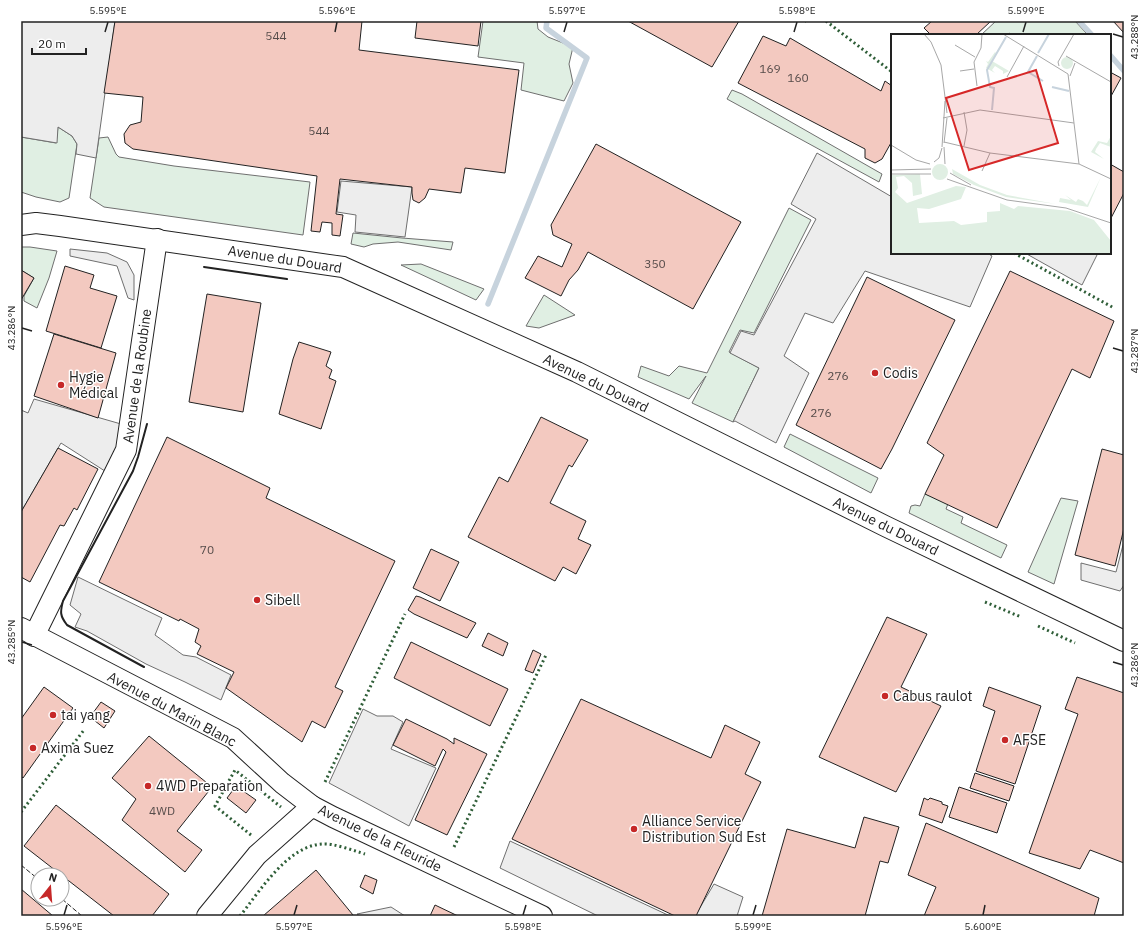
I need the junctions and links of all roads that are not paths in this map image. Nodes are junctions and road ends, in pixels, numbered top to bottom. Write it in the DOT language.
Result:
graph roads {
  1 [pos="26,221"];
  2 [pos="157,239"];
  3 [pos="27,632"];
  4 [pos="1124,641"];
  5 [pos="312,806"];
  6 [pos="207,916"];
  7 [pos="542,916"];
  1 -- 2 [label="street, Avenue du Douard"];
  2 -- 3 [label="street, Avenue de la Roubine"];
  2 -- 4 [label="street, Avenue du Douard"];
  3 -- 5 [label="street, Avenue du Marin Blanc"];
  5 -- 6 [label="street, Avenue de la Fleuride"];
  5 -- 7 [label="street, Avenue de la Fleuride"];
}
